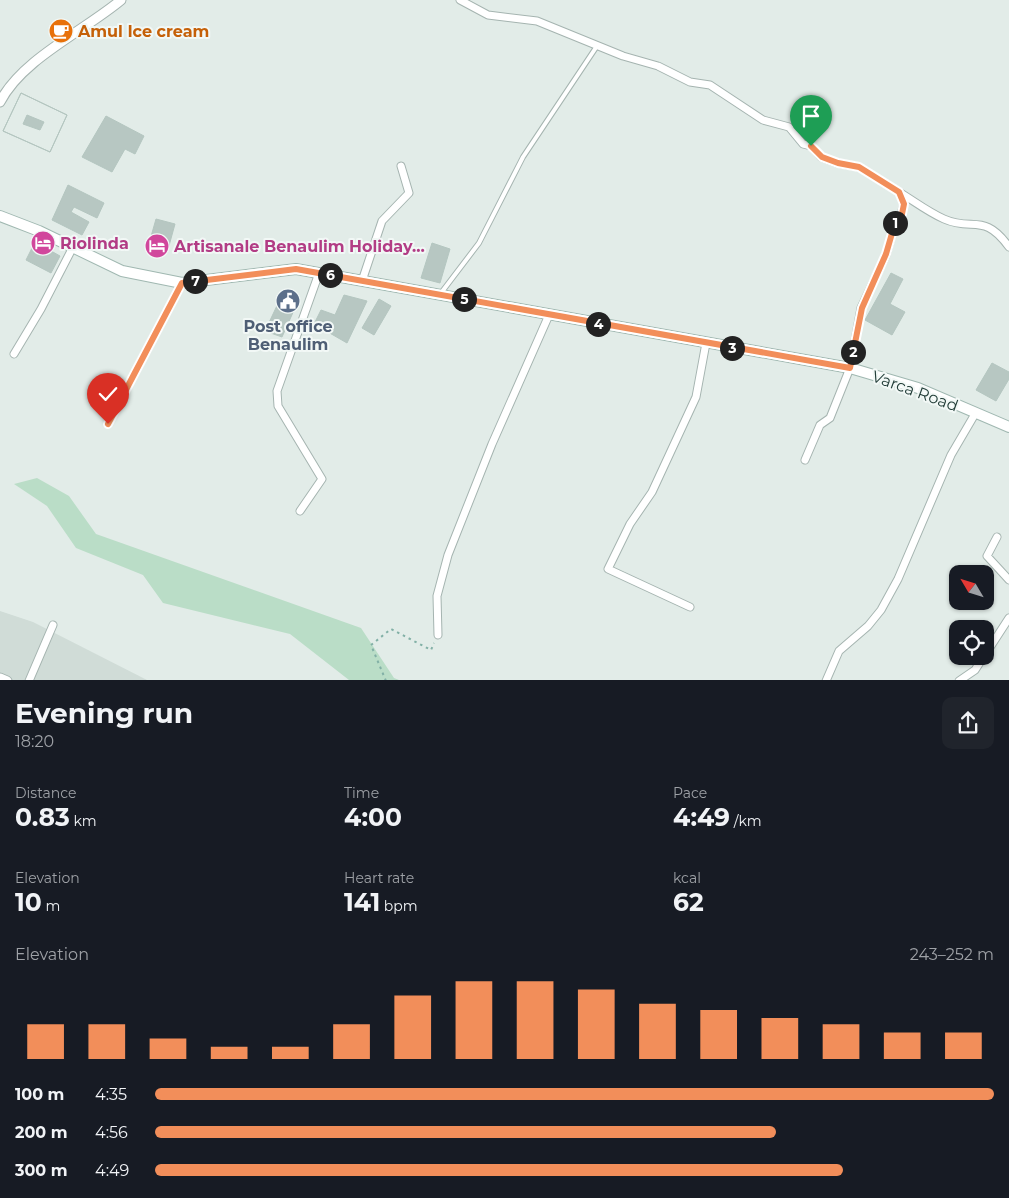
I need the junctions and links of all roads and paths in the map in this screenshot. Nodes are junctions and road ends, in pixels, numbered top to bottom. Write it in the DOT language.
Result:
graph roads {
  1 [pos="121,0"];
  2 [pos="460,0"];
  3 [pos="597,46"];
  4 [pos="0,102"];
  5 [pos="401,166"];
  6 [pos="899,192"];
  7 [pos="0,216"];
  8 [pos="1009,246"];
  9 [pos="73,247"];
  10 [pos="319,273"];
  11 [pos="362,281"];
  12 [pos="182,283"];
  13 [pos="440,295"];
  14 [pos="550,315"];
  15 [pos="706,343"];
  16 [pos="14,354"];
  17 [pos="850,368"];
  18 [pos="975,414"];
  19 [pos="108,424"];
  20 [pos="1009,427"];
  21 [pos="805,460"];
  22 [pos="300,511"];
  23 [pos="997,537"];
  24 [pos="1009,580"];
  25 [pos="690,607"];
  26 [pos="1009,618"];
  27 [pos="53,625"];
  28 [pos="438,635"];
  29 [pos="994,642"];
  30 [pos="979,665"];
  31 [pos="0,678"];
  32 [pos="7,680"];
  33 [pos="29,680"];
  34 [pos="386,680"];
  35 [pos="826,680"];
  36 [pos="959,680"];
  1 -- 4 [label="street"];
  2 -- 3 [label="street"];
  3 -- 6 [label="street"];
  3 -- 13 [label="lane"];
  5 -- 11 [label="street"];
  6 -- 8 [label="street"];
  6 -- 17 [label="street"];
  7 -- 9 [label="main road, Varca Road"];
  9 -- 12 [label="main road, Varca Road"];
  9 -- 16 [label="street"];
  10 -- 11 [label="main road, Varca Road"];
  10 -- 12 [label="main road, Varca Road"];
  10 -- 22 [label="street"];
  11 -- 13 [label="main road, Varca Road"];
  12 -- 19 [label="street"];
  13 -- 14 [label="main road, Varca Road"];
  14 -- 15 [label="main road, Varca Road"];
  14 -- 28 [label="street"];
  15 -- 17 [label="main road, Varca Road"];
  15 -- 25 [label="street"];
  17 -- 18 [label="main road, Varca Road"];
  17 -- 21 [label="street"];
  18 -- 20 [label="main road, Varca Road"];
  18 -- 35 [label="street"];
  23 -- 24 [label="street"];
  26 -- 29 [label="street"];
  27 -- 33 [label="street"];
  28 -- 34 [label="path"];
  30 -- 36 [label="street"];
  31 -- 32 [label="street"];
}
